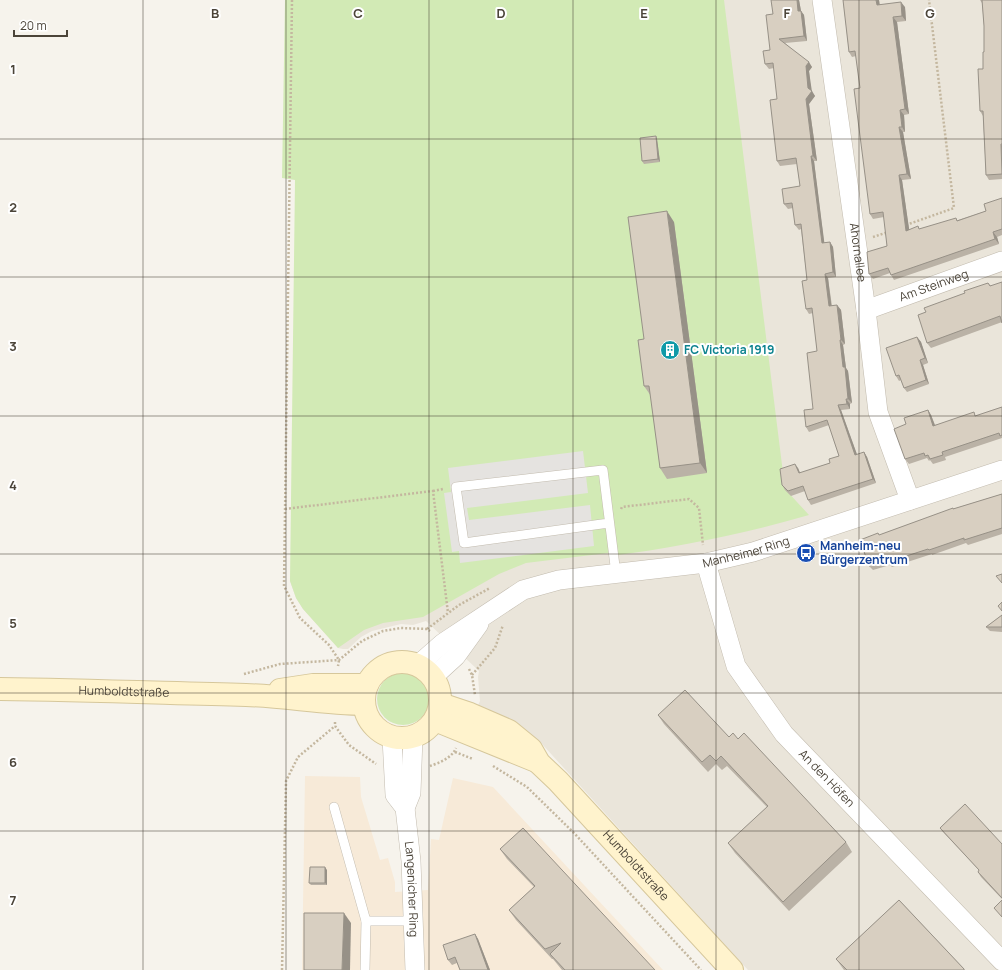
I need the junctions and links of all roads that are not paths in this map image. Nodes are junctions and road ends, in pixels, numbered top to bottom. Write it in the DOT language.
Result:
graph roads {
  1 [pos="822,0"];
  2 [pos="1002,261"];
  3 [pos="866,310"];
  4 [pos="1002,470"];
  5 [pos="910,500"];
  6 [pos="609,523"];
  7 [pos="706,563"];
  8 [pos="616,574"];
  9 [pos="425,671"];
  10 [pos="0,689"];
  11 [pos="365,695"];
  12 [pos="438,712"];
  13 [pos="403,737"];
  14 [pos="334,807"];
  15 [pos="366,921"];
  16 [pos="414,921"];
  17 [pos="1002,961"];
  18 [pos="365,970"];
  19 [pos="415,970"];
  20 [pos="732,970"];
  1 -- 3 [label="street, Ahornallee"];
  2 -- 3 [label="street, Am Steinweg"];
  3 -- 5 [label="street, Ahornallee"];
  4 -- 5 [label="street, Manheimer Ring"];
  5 -- 7 [label="street, Manheimer Ring"];
  6 -- 6 [label="lane"];
  6 -- 8 [label="lane"];
  7 -- 8 [label="street, Manheimer Ring"];
  7 -- 17 [label="street, An den Höfen"];
  8 -- 9 [label="street, Manheimer Ring"];
  9 -- 11 [label="street"];
  9 -- 12 [label="street"];
  10 -- 11 [label="street, Humboldtstraße"];
  11 -- 13 [label="street"];
  12 -- 13 [label="street"];
  12 -- 20 [label="street, Humboldtstraße"];
  13 -- 16 [label="street, Langenicher Ring"];
  14 -- 15 [label="lane"];
  15 -- 16 [label="lane"];
  15 -- 18 [label="lane"];
  16 -- 19 [label="street, Langenicher Ring"];
}
